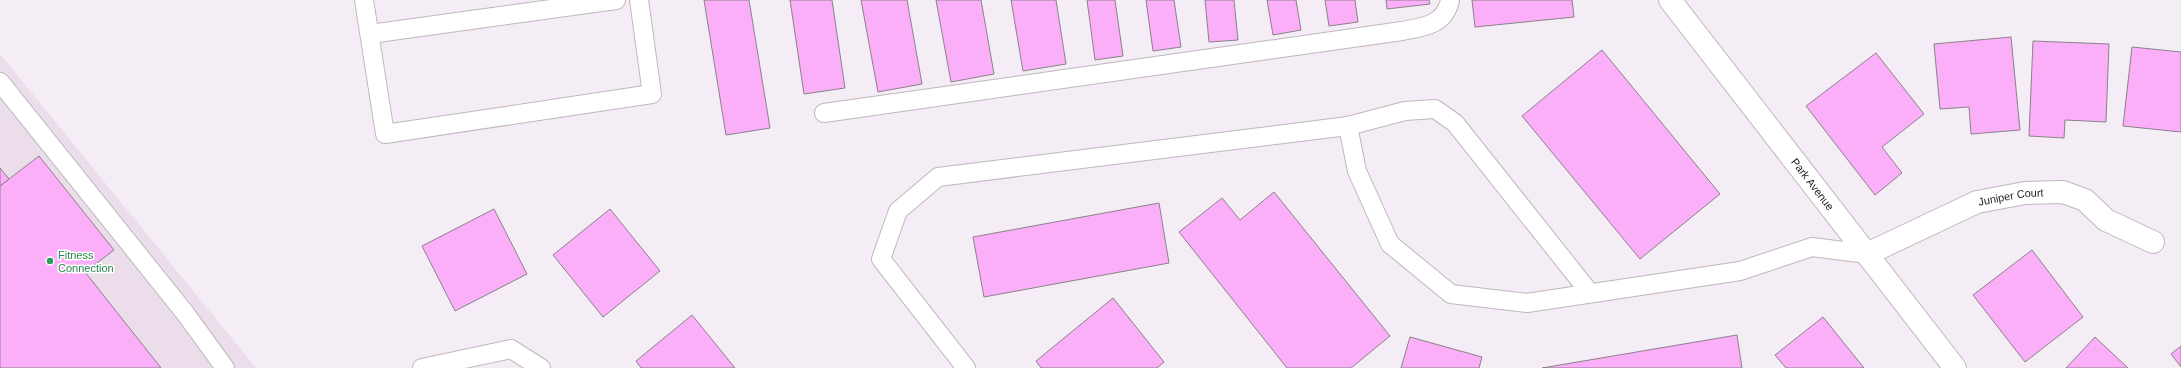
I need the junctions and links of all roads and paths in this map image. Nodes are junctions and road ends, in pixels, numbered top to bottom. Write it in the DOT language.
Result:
graph roads {
  1 [pos="364,0"];
  2 [pos="616,0"];
  3 [pos="639,0"];
  4 [pos="1450,0"];
  5 [pos="1670,0"];
  6 [pos="370,34"];
  7 [pos="0,82"];
  8 [pos="824,113"];
  9 [pos="1348,126"];
  10 [pos="2152,242"];
  11 [pos="1866,254"];
  12 [pos="1590,293"];
  13 [pos="225,368"];
  14 [pos="422,368"];
  15 [pos="541,368"];
  16 [pos="966,368"];
  17 [pos="1955,368"];
  1 -- 6 [label="lane"];
  2 -- 6 [label="lane"];
  3 -- 6 [label="lane"];
  4 -- 8 [label="lane"];
  5 -- 11 [label="street, Park Avenue"];
  7 -- 13 [label="lane"];
  9 -- 12 [label="lane"];
  9 -- 12 [label="lane"];
  9 -- 16 [label="lane"];
  10 -- 11 [label="street, Juniper Court"];
  11 -- 12 [label="lane"];
  11 -- 17 [label="street, Park Avenue"];
  14 -- 15 [label="lane"];
}
